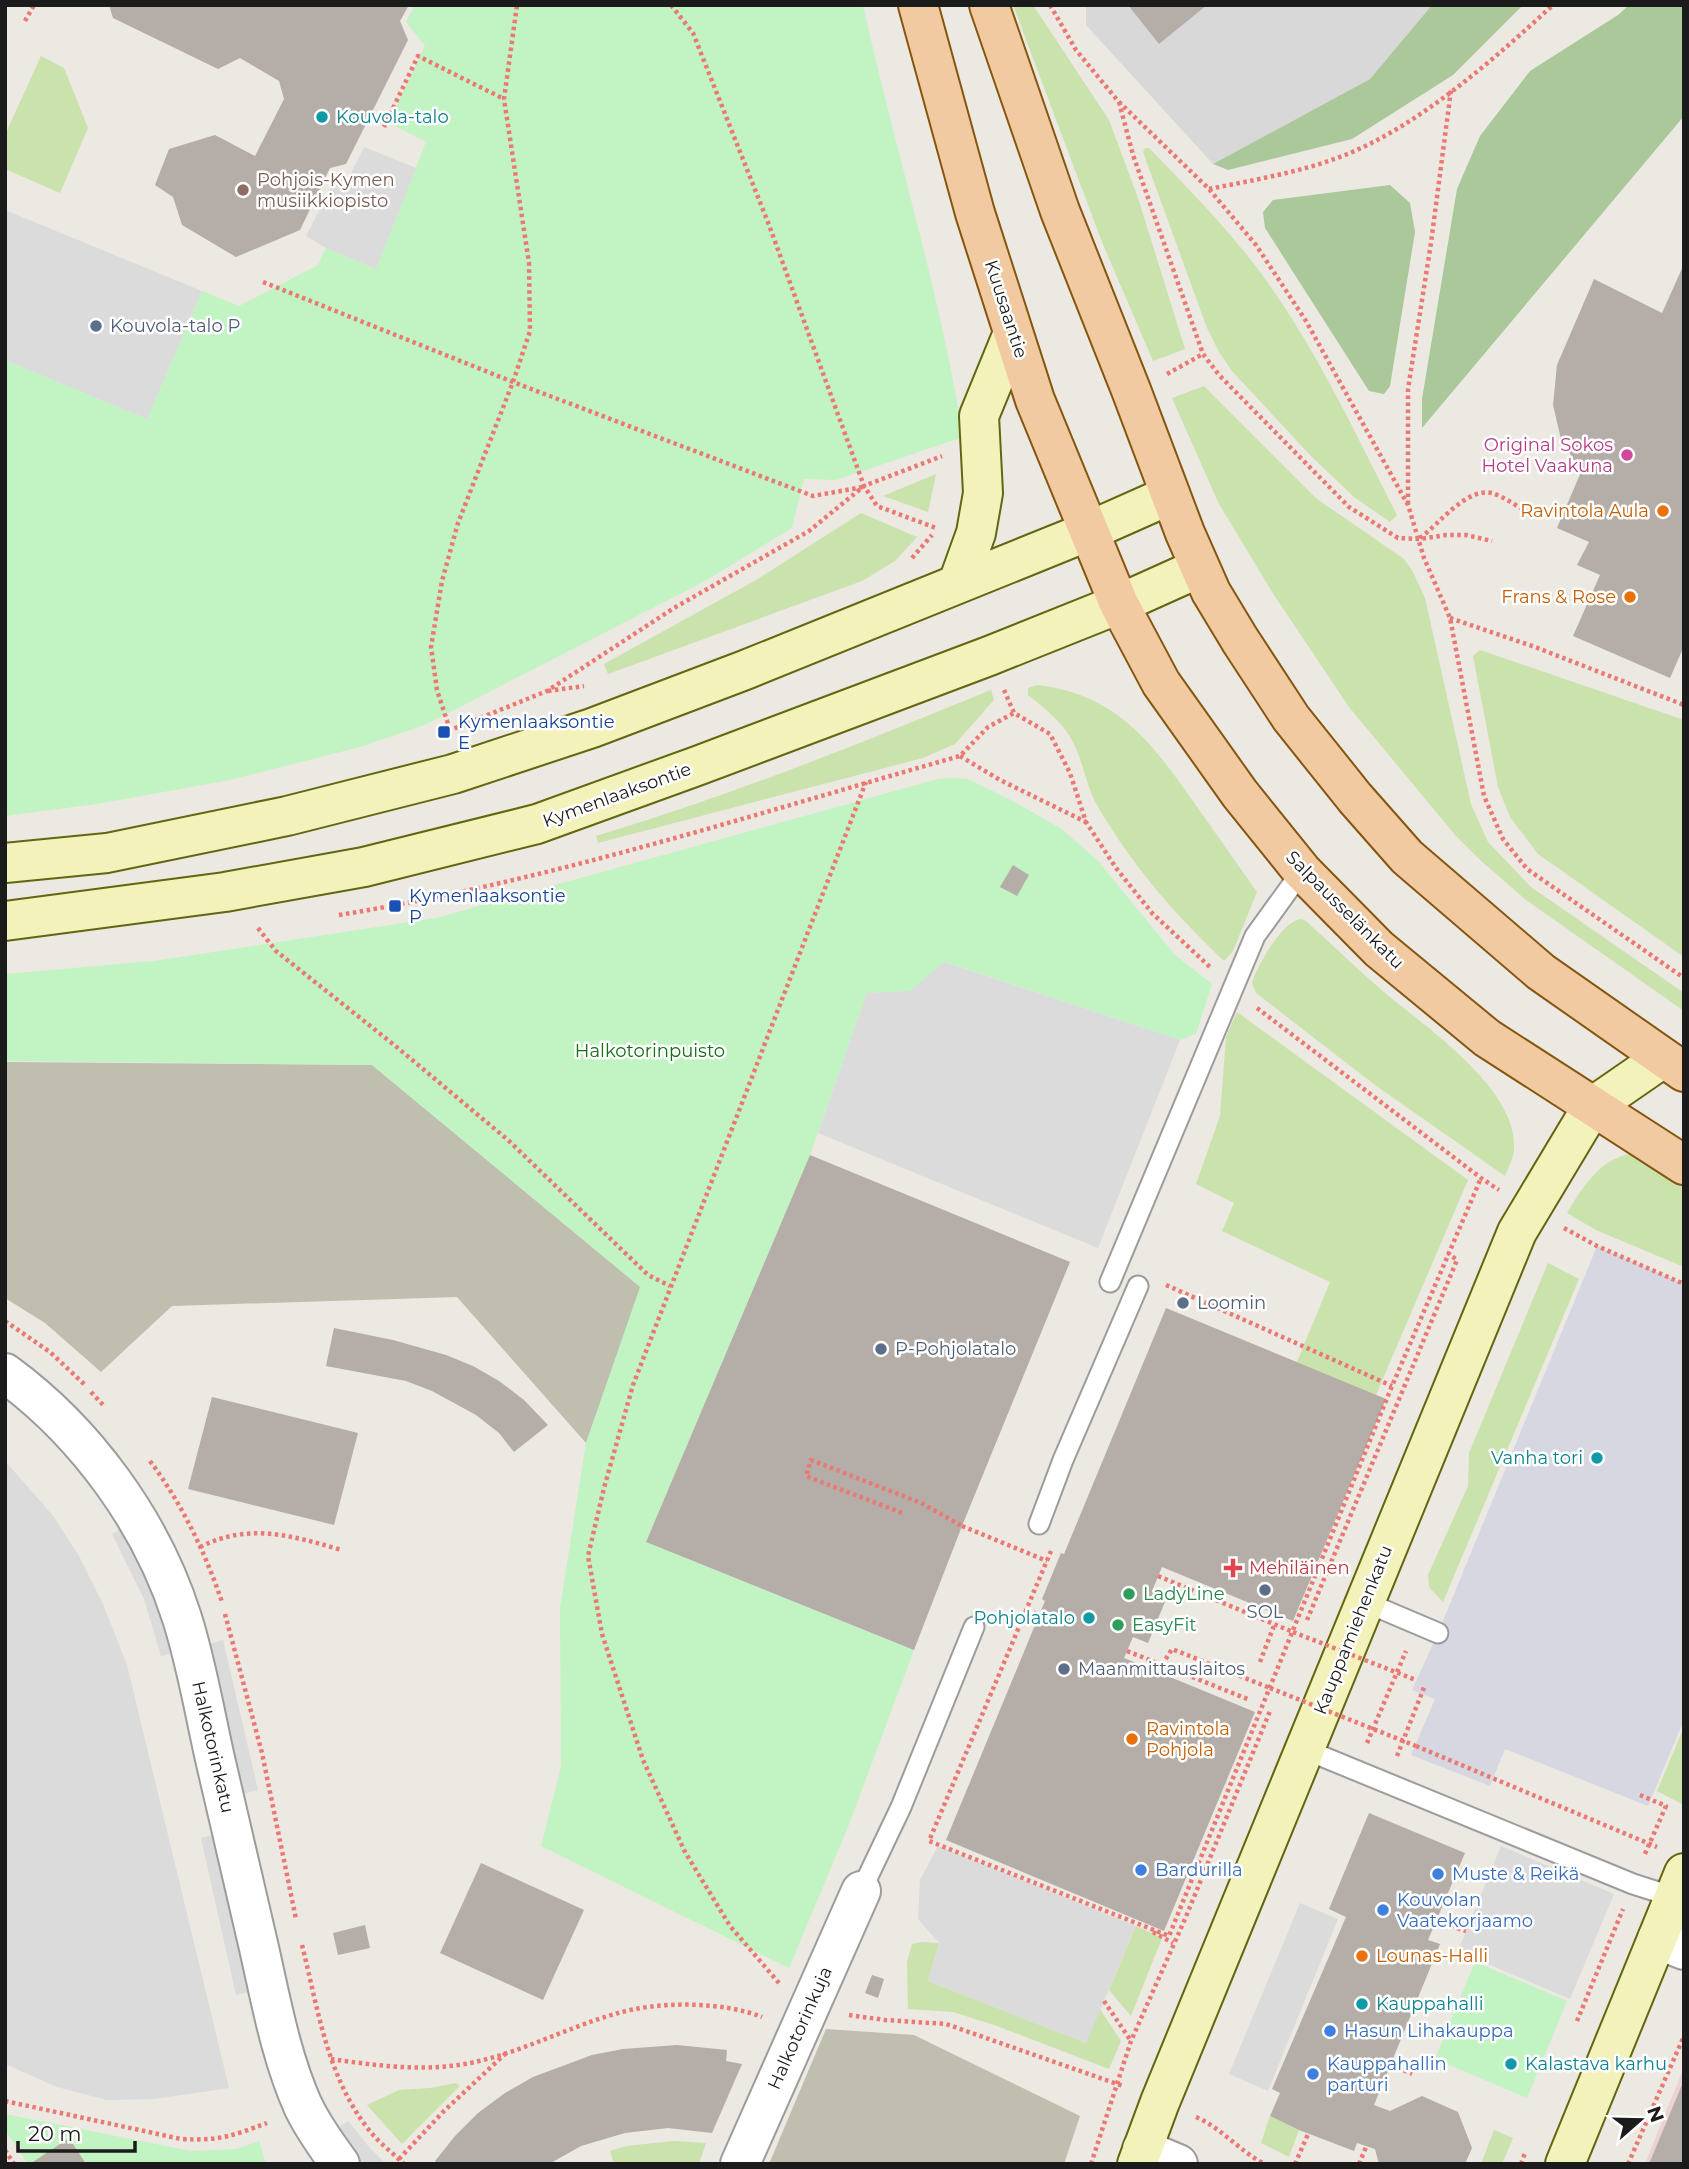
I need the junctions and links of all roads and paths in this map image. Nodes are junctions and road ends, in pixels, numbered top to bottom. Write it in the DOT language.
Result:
graph roads {
  1 [pos="34,5"];
  2 [pos="517,5"];
  3 [pos="671,5"];
  4 [pos="918,5"];
  5 [pos="989,5"];
  6 [pos="1050,5"];
  7 [pos="1553,5"];
  8 [pos="25,21"];
  9 [pos="1451,90"];
  10 [pos="504,99"];
  11 [pos="1118,101"];
  12 [pos="384,127"];
  13 [pos="1209,189"];
  14 [pos="263,282"];
  15 [pos="1013,333"];
  16 [pos="1203,354"];
  17 [pos="1160,378"];
  18 [pos="513,382"];
  19 [pos="955,451"];
  20 [pos="864,486"];
  21 [pos="1170,495"];
  22 [pos="1408,505"];
  23 [pos="1531,514"];
  24 [pos="937,528"];
  25 [pos="1088,531"];
  26 [pos="1420,539"];
  27 [pos="1492,541"];
  28 [pos="1199,568"];
  29 [pos="958,583"];
  30 [pos="1119,604"];
  31 [pos="1450,618"];
  32 [pos="1684,705"];
  33 [pos="960,757"];
  34 [pos="866,782"];
  35 [pos="1086,822"];
  36 [pos="5,863"];
  37 [pos="1302,871"];
  38 [pos="5,921"];
  39 [pos="258,928"];
  40 [pos="1684,978"];
  41 [pos="1673,1065"];
  42 [pos="1592,1107"];
  43 [pos="1684,1165"];
  44 [pos="1480,1178"];
  45 [pos="1558,1224"];
  46 [pos="1448,1253"];
  47 [pos="1110,1282"];
  48 [pos="1684,1284"];
  49 [pos="1166,1285"];
  50 [pos="670,1286"];
  51 [pos="1138,1286"];
  52 [pos="5,1373"];
  53 [pos="1392,1386"];
  54 [pos="902,1513"];
  55 [pos="1039,1524"];
  56 [pos="1055,1543"];
  57 [pos="200,1547"];
  58 [pos="342,1550"];
  59 [pos="1047,1561"];
  60 [pos="1158,1576"];
  61 [pos="1365,1602"];
  62 [pos="1027,1611"];
  63 [pos="1039,1615"];
  64 [pos="1307,1620"];
  65 [pos="1418,1624"];
  66 [pos="974,1627"];
  67 [pos="1278,1627"];
  68 [pos="1293,1632"];
  69 [pos="1438,1633"];
  70 [pos="1127,1650"];
  71 [pos="1260,1662"];
  72 [pos="1162,1664"];
  73 [pos="1416,1680"];
  74 [pos="1425,1685"];
  75 [pos="1270,1688"];
  76 [pos="1248,1698"];
  77 [pos="1270,1711"];
  78 [pos="1304,1749"];
  79 [pos="1397,1757"];
  80 [pos="1355,1769"];
  81 [pos="1640,1795"];
  82 [pos="1649,1843"];
  83 [pos="1674,1873"];
  84 [pos="861,1891"];
  85 [pos="1087,1902"];
  86 [pos="1437,1922"];
  87 [pos="1466,1931"];
  88 [pos="1173,1943"];
  89 [pos="1670,1944"];
  90 [pos="1104,2001"];
  91 [pos="805,2018"];
  92 [pos="1684,2036"];
  93 [pos="1132,2041"];
  94 [pos="506,2053"];
  95 [pos="331,2059"];
  96 [pos="1391,2065"];
  97 [pos="1412,2074"];
  98 [pos="1117,2084"];
  99 [pos="5,2101"];
  100 [pos="265,2113"];
  101 [pos="1208,2123"];
  102 [pos="1308,2134"];
  103 [pos="1366,2147"];
  104 [pos="5,2150"];
  105 [pos="1140,2156"];
  106 [pos="399,2159"];
  107 [pos="14,2164"];
  108 [pos="340,2164"];
  109 [pos="740,2164"];
  110 [pos="1091,2164"];
  111 [pos="1178,2164"];
  112 [pos="1265,2164"];
  113 [pos="1295,2164"];
  114 [pos="1359,2164"];
  115 [pos="1565,2164"];
  116 [pos="1628,2164"];
  1 -- 8 [label="path"];
  2 -- 10 [label="path"];
  3 -- 20 [label="path"];
  4 -- 15 [label="main road, Kuusaantie"];
  5 -- 21 [label="main road"];
  6 -- 11 [label="path"];
  7 -- 9 [label="path"];
  9 -- 13 [label="path"];
  9 -- 22 [label="path"];
  10 -- 12 [label="path"];
  10 -- 18 [label="path"];
  11 -- 13 [label="path"];
  11 -- 16 [label="path"];
  13 -- 22 [label="path"];
  14 -- 18 [label="path"];
  15 -- 25 [label="main road, Kuusaantie"];
  15 -- 29 [label="main road"];
  16 -- 17 [label="path"];
  16 -- 26 [label="path"];
  18 -- 20 [label="path"];
  18 -- 20 [label="path"];
  19 -- 20 [label="path"];
  20 -- 24 [label="path"];
  21 -- 25 [label="main road"];
  21 -- 28 [label="main road"];
  22 -- 26 [label="path"];
  23 -- 26 [label="path"];
  25 -- 29 [label="main road"];
  25 -- 30 [label="main road, Kuusaantie"];
  26 -- 27 [label="path"];
  26 -- 31 [label="path"];
  28 -- 30 [label="main road, Kymenlaaksontie"];
  28 -- 41 [label="main road"];
  29 -- 36 [label="main road"];
  30 -- 37 [label="main road, Salpausselänkatu"];
  30 -- 38 [label="main road, Kymenlaaksontie"];
  31 -- 32 [label="path"];
  31 -- 40 [label="path"];
  33 -- 35 [label="path"];
  34 -- 50 [label="path"];
  37 -- 42 [label="main road, Salpausselänkatu"];
  37 -- 47 [label="lane"];
  39 -- 50 [label="path"];
  41 -- 42 [label="main road"];
  42 -- 43 [label="main road, Salpausselänkatu"];
  42 -- 61 [label="main road, Kauppamiehenkatu"];
  44 -- 46 [label="path"];
  45 -- 48 [label="path"];
  46 -- 53 [label="path"];
  46 -- 64 [label="path"];
  49 -- 53 [label="path"];
  50 -- 91 [label="path"];
  51 -- 55 [label="lane"];
  52 -- 108 [label="street, Halkotorinkatu"];
  53 -- 68 [label="path"];
  54 -- 59 [label="path, bridge"];
  56 -- 59 [label="path"];
  57 -- 58 [label="path"];
  59 -- 62 [label="path"];
  60 -- 68 [label="path"];
  61 -- 65 [label="lane"];
  61 -- 78 [label="main road, Kauppamiehenkatu"];
  62 -- 63 [label="path"];
  62 -- 85 [label="path"];
  65 -- 69 [label="lane"];
  65 -- 80 [label="path"];
  66 -- 84 [label="lane"];
  67 -- 71 [label="path"];
  68 -- 73 [label="path, bridge"];
  68 -- 75 [label="path"];
  70 -- 72 [label="path"];
  72 -- 75 [label="path"];
  72 -- 76 [label="path"];
  74 -- 79 [label="path"];
  75 -- 82 [label="path, bridge"];
  75 -- 85 [label="path"];
  77 -- 88 [label="path"];
  78 -- 80 [label="lane"];
  78 -- 105 [label="main road, Kauppamiehenkatu"];
  80 -- 83 [label="lane"];
  81 -- 82 [label="path"];
  82 -- 83 [label="path"];
  83 -- 89 [label="main road"];
  84 -- 91 [label="street, Halkotorinkuja"];
  85 -- 88 [label="path"];
  86 -- 87 [label="path"];
  88 -- 93 [label="path"];
  89 -- 115 [label="main road"];
  90 -- 93 [label="path"];
  91 -- 94 [label="path"];
  91 -- 98 [label="path"];
  91 -- 109 [label="street, Halkotorinkuja"];
  92 -- 116 [label="path"];
  93 -- 98 [label="path"];
  94 -- 95 [label="path"];
  94 -- 106 [label="path"];
  96 -- 97 [label="path"];
  98 -- 110 [label="path"];
  99 -- 100 [label="path"];
  101 -- 112 [label="path"];
  102 -- 113 [label="path"];
  103 -- 114 [label="path"];
  104 -- 107 [label="path"];
  105 -- 111 [label="street"];
}
